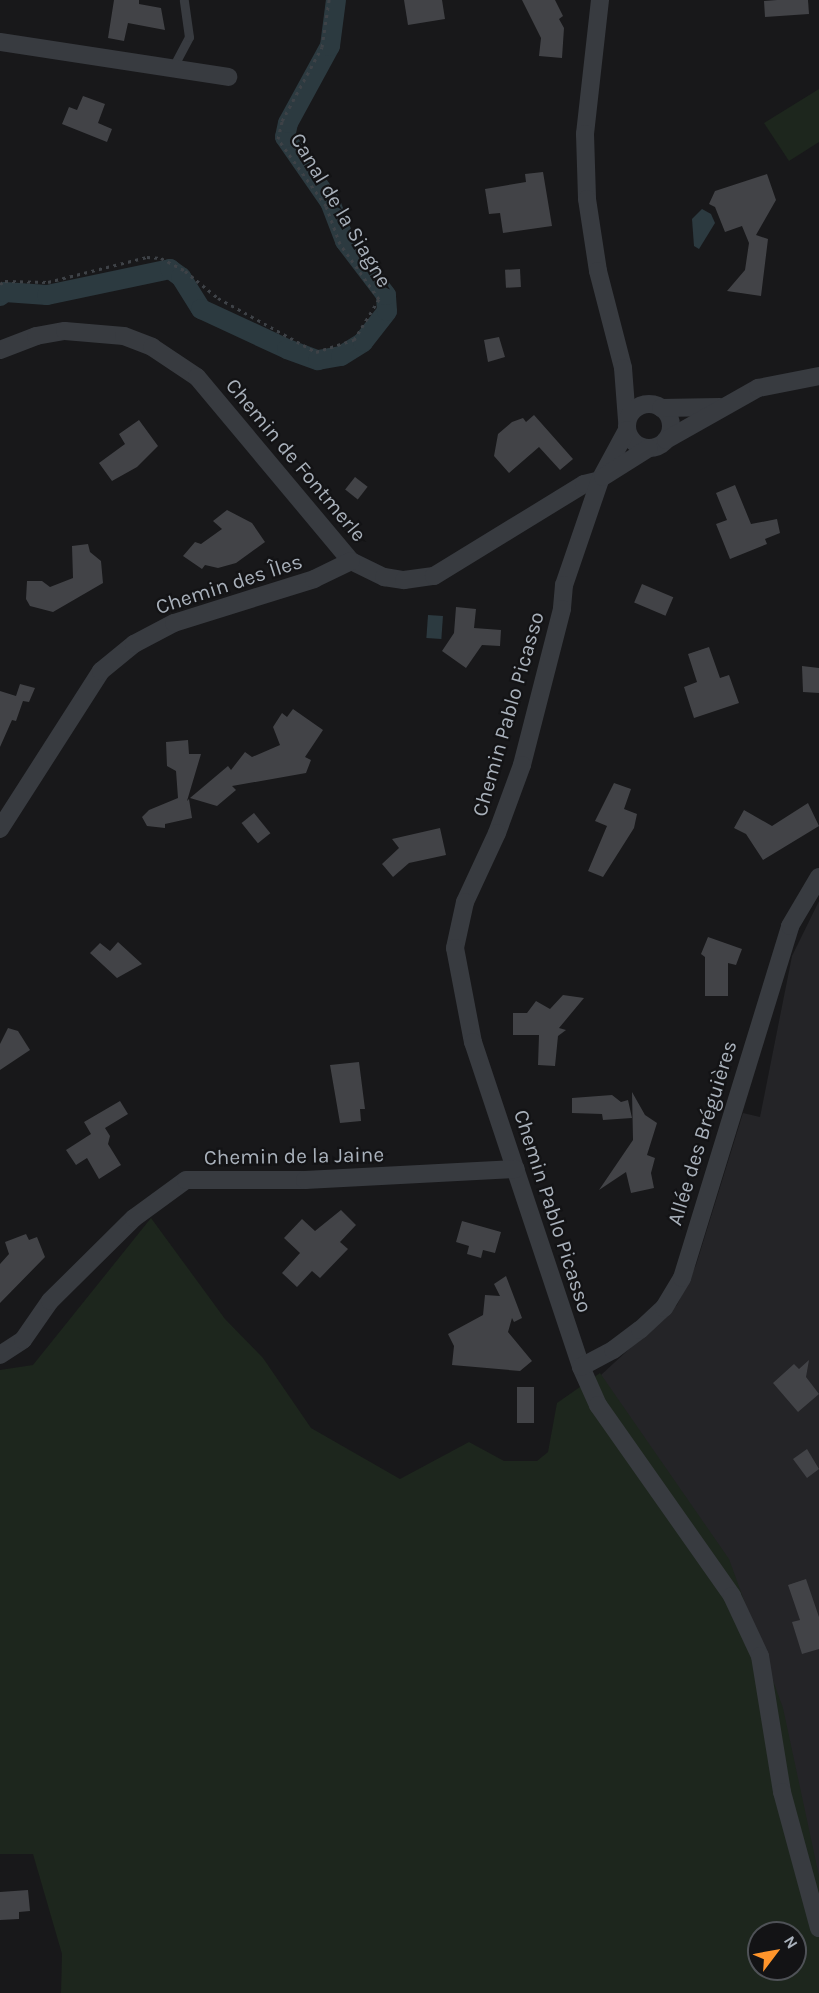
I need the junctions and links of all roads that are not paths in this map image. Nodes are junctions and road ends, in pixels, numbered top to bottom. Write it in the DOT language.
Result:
graph roads {
  1 [pos="183,0"];
  2 [pos="600,0"];
  3 [pos="0,42"];
  4 [pos="172,69"];
  5 [pos="228,77"];
  6 [pos="0,350"];
  7 [pos="623,368"];
  8 [pos="819,376"];
  9 [pos="657,406"];
  10 [pos="720,407"];
  11 [pos="627,425"];
  12 [pos="666,440"];
  13 [pos="649,448"];
  14 [pos="596,481"];
  15 [pos="351,561"];
  16 [pos="0,829"];
  17 [pos="819,877"];
  18 [pos="516,1169"];
  19 [pos="0,1355"];
  20 [pos="581,1367"];
  21 [pos="819,1928"];
  1 -- 4 [label="lane"];
  2 -- 7 [label="street"];
  3 -- 4 [label="street"];
  4 -- 5 [label="street"];
  6 -- 15 [label="street, Chemin de Fontmerle"];
  7 -- 9 [label="street"];
  7 -- 11 [label="street"];
  8 -- 10 [label="street"];
  9 -- 10 [label="street"];
  9 -- 11 [label="street"];
  9 -- 12 [label="street"];
  10 -- 12 [label="street"];
  11 -- 13 [label="street"];
  11 -- 14 [label="street, Chemin Pablo Picasso"];
  12 -- 13 [label="street"];
  13 -- 14 [label="street"];
  14 -- 15 [label="street, Chemin de Fontmerle"];
  14 -- 18 [label="street, Chemin Pablo Picasso"];
  15 -- 16 [label="street, Chemin des Îles"];
  17 -- 20 [label="street, Allée des Bréguières"];
  18 -- 19 [label="street, Chemin de la Jaine"];
  18 -- 20 [label="street, Chemin Pablo Picasso"];
  20 -- 21 [label="street, Chemin Pablo Picasso"];
}
